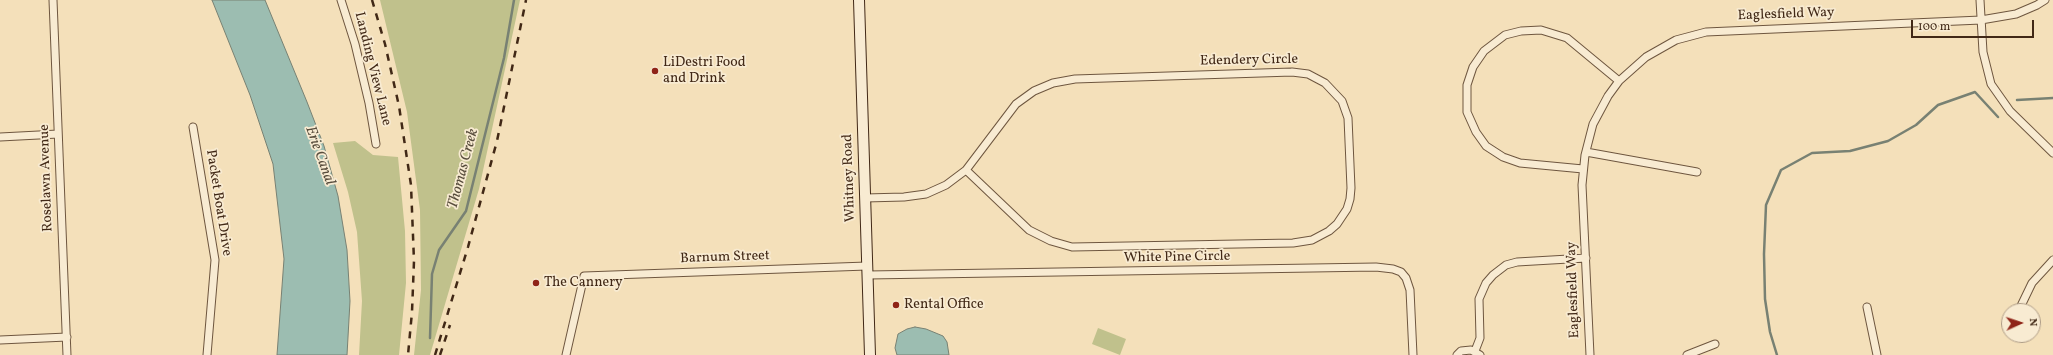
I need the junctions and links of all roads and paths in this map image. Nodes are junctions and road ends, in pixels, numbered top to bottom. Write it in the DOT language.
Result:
graph roads {
  1 [pos="53,0"];
  2 [pos="341,0"];
  3 [pos="859,0"];
  4 [pos="1980,0"];
  5 [pos="2045,0"];
  6 [pos="1981,20"];
  7 [pos="1619,81"];
  8 [pos="193,127"];
  9 [pos="58,134"];
  10 [pos="0,137"];
  11 [pos="376,144"];
  12 [pos="1586,152"];
  13 [pos="2053,153"];
  14 [pos="1583,169"];
  15 [pos="966,170"];
  16 [pos="1697,172"];
  17 [pos="865,198"];
  18 [pos="1586,258"];
  19 [pos="2053,260"];
  20 [pos="867,271"];
  21 [pos="2022,303"];
  22 [pos="1867,307"];
  23 [pos="67,337"];
  24 [pos="0,340"];
  25 [pos="1714,344"];
  26 [pos="1478,353"];
  27 [pos="67,355"];
  28 [pos="207,355"];
  29 [pos="566,355"];
  30 [pos="870,355"];
  31 [pos="1413,355"];
  32 [pos="1457,355"];
  33 [pos="1590,355"];
  34 [pos="1687,355"];
  35 [pos="1877,355"];
  1 -- 9 [label="street, Roselawn Avenue"];
  2 -- 11 [label="street, Landing View Lane"];
  3 -- 17 [label="main road, Whitney Road"];
  4 -- 6 [label="street"];
  5 -- 6 [label="street, Eaglesfield Way"];
  6 -- 7 [label="street, Eaglesfield Way"];
  6 -- 13 [label="street"];
  7 -- 12 [label="street, Eaglesfield Way"];
  7 -- 14 [label="street"];
  8 -- 28 [label="street, Packet Boat Drive"];
  9 -- 10 [label="street"];
  9 -- 23 [label="street, Roselawn Avenue"];
  12 -- 14 [label="street, Eaglesfield Way"];
  12 -- 16 [label="street"];
  14 -- 18 [label="street, Eaglesfield Way"];
  15 -- 15 [label="street, Edendery Circle"];
  15 -- 17 [label="street, Edendery Circle"];
  17 -- 20 [label="main road, Whitney Road"];
  18 -- 26 [label="street"];
  18 -- 33 [label="street, Eaglesfield Way"];
  19 -- 21 [label="street"];
  20 -- 29 [label="street, Barnum Street"];
  20 -- 30 [label="main road, Whitney Road"];
  20 -- 31 [label="street, White Pine Circle"];
  22 -- 35 [label="street"];
  23 -- 24 [label="street"];
  23 -- 27 [label="street, Roselawn Avenue"];
  25 -- 34 [label="street"];
  26 -- 32 [label="street"];
}
